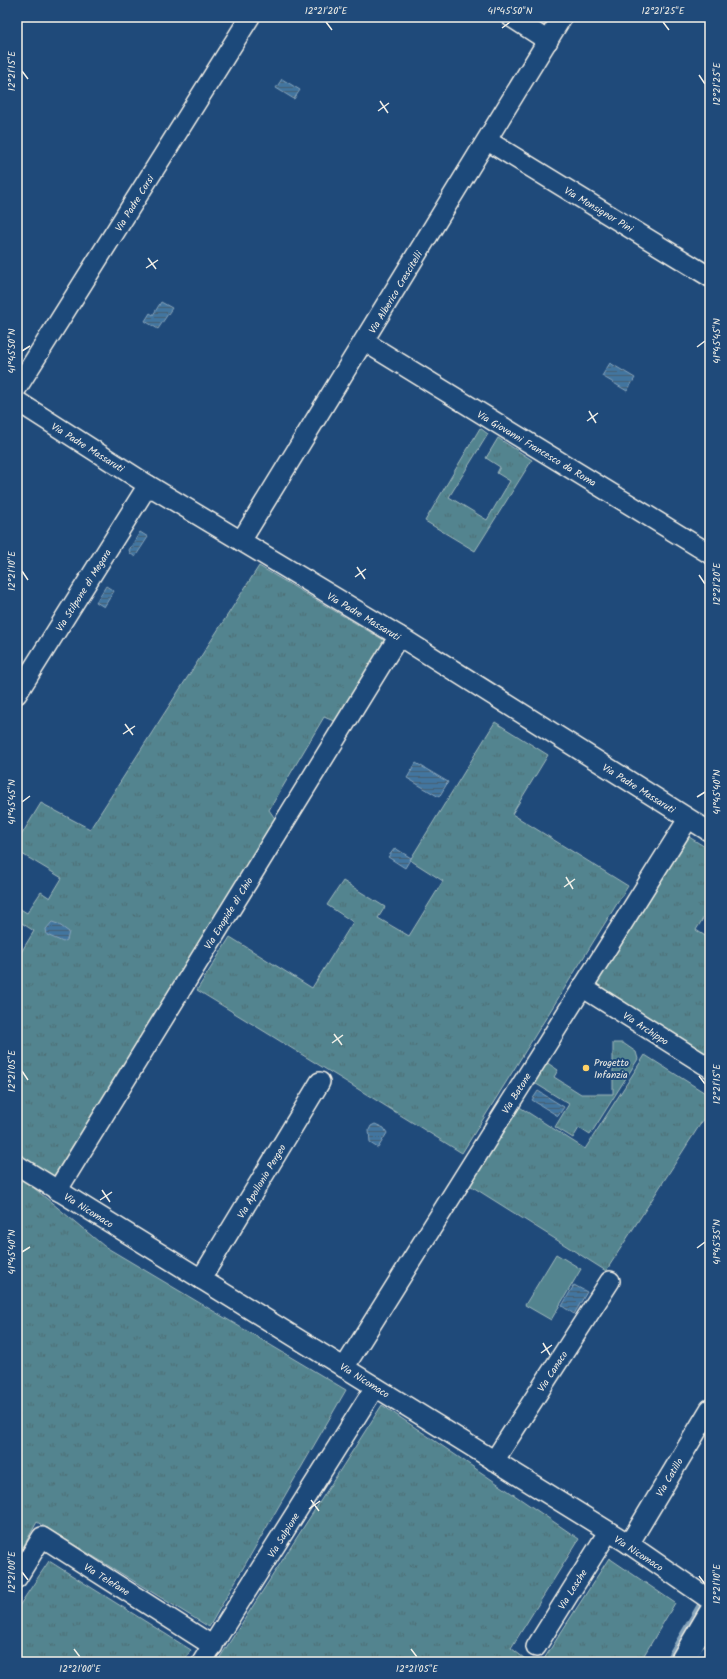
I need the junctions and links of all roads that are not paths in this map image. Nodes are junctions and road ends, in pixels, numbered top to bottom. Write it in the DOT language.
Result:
graph roads {
  1 [pos="250,17"];
  2 [pos="511,17"];
  3 [pos="562,17"];
  4 [pos="548,41"];
  5 [pos="488,140"];
  6 [pos="710,277"];
  7 [pos="364,342"];
  8 [pos="17,388"];
  9 [pos="17,402"];
  10 [pos="148,485"];
  11 [pos="241,542"];
  12 [pos="710,554"];
  13 [pos="399,636"];
  14 [pos="17,694"];
  15 [pos="688,818"];
  16 [pos="710,832"];
  17 [pos="582,987"];
  18 [pos="710,1068"];
  19 [pos="320,1082"];
  20 [pos="17,1165"];
  21 [pos="57,1191"];
  22 [pos="202,1280"];
  23 [pos="610,1281"];
  24 [pos="344,1368"];
  25 [pos="376,1387"];
  26 [pos="710,1409"];
  27 [pos="494,1461"];
  28 [pos="608,1532"];
  29 [pos="629,1544"];
  30 [pos="17,1578"];
  31 [pos="706,1597"];
  32 [pos="710,1613"];
  33 [pos="213,1646"];
  34 [pos="536,1647"];
  35 [pos="710,1653"];
  36 [pos="202,1662"];
  37 [pos="681,1662"];
  38 [pos="704,1662"];
  1 -- 8 [label="street, Via Padre Corsi"];
  2 -- 4 [label="street"];
  3 -- 4 [label="street, Via Alberico Crescitelli"];
  4 -- 5 [label="street, Via Alberico Crescitelli"];
  5 -- 6 [label="street, Via Monsignor Pini"];
  5 -- 7 [label="street, Via Alberico Crescitelli"];
  7 -- 11 [label="street, Via Alberico Crescitelli"];
  7 -- 12 [label="street, Via Giovanni Francesco da Roma"];
  9 -- 10 [label="street, Via Padre Massaruti"];
  10 -- 11 [label="street, Via Padre Massaruti"];
  10 -- 14 [label="street, Via Stilpone di Megara"];
  11 -- 13 [label="street, Via Padre Massaruti"];
  13 -- 15 [label="street, Via Padre Massaruti"];
  13 -- 21 [label="street, Via Enopide di Chio"];
  15 -- 16 [label="street, Via Padre Massaruti"];
  15 -- 17 [label="street, Via Batone"];
  17 -- 18 [label="street, Via Archippo"];
  17 -- 24 [label="street, Via Batone"];
  19 -- 22 [label="street, Via Apollonio Pergeo"];
  20 -- 21 [label="street, Via Nicomaco"];
  21 -- 22 [label="street, Via Nicomaco"];
  22 -- 24 [label="street, Via Nicomaco"];
  23 -- 27 [label="street, Via Canaco"];
  24 -- 25 [label="street, Via Nicomaco"];
  25 -- 27 [label="street, Via Nicomaco"];
  25 -- 33 [label="street, Via Salpione"];
  26 -- 29 [label="street, Via Catillo"];
  27 -- 28 [label="street, Via Nicomaco"];
  28 -- 29 [label="street, Via Nicomaco"];
  28 -- 34 [label="street, Via Lesche"];
  29 -- 31 [label="street, Via Nicomaco"];
  30 -- 33 [label="street, Via Telefane"];
  32 -- 37 [label="street"];
  33 -- 36 [label="street, Via Salpione"];
  35 -- 38 [label="street"];
}
